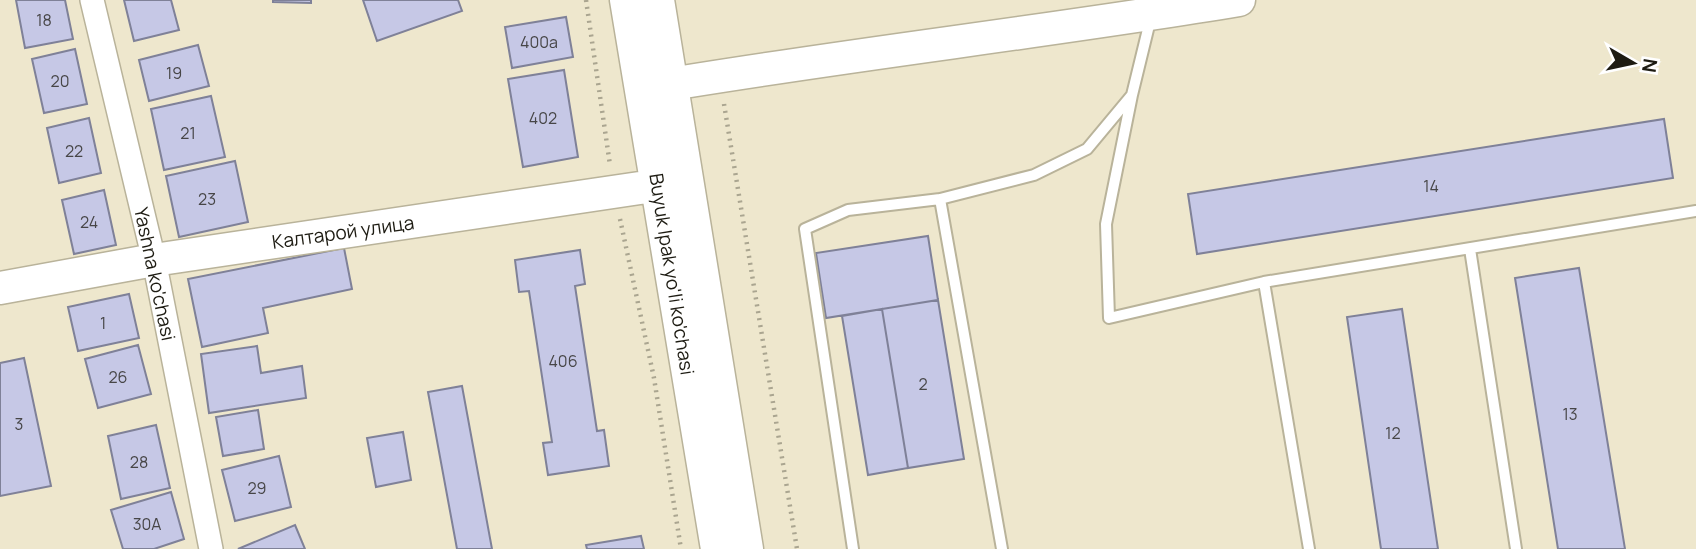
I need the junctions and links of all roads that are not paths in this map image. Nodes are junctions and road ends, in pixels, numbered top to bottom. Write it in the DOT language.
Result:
graph roads {
  1 [pos="92,0"];
  2 [pos="626,0"];
  3 [pos="658,0"];
  4 [pos="1239,0"];
  5 [pos="1151,15"];
  6 [pos="656,87"];
  7 [pos="1132,95"];
  8 [pos="672,183"];
  9 [pos="940,199"];
  10 [pos="1696,211"];
  11 [pos="1471,248"];
  12 [pos="154,260"];
  13 [pos="1264,282"];
  14 [pos="0,288"];
  15 [pos="211,549"];
  16 [pos="717,549"];
  17 [pos="747,549"];
  18 [pos="853,549"];
  19 [pos="1002,549"];
  20 [pos="1309,549"];
  21 [pos="1516,549"];
  1 -- 12 [label="street, Yashna ko'chasi"];
  2 -- 6 [label="street, Buyuk Ipak yo'li ko'chasi"];
  3 -- 6 [label="street, Buyuk Ipak yo'li ko'chasi"];
  4 -- 5 [label="street"];
  5 -- 6 [label="street"];
  5 -- 7 [label="lane"];
  6 -- 8 [label="street, Buyuk Ipak yo'li ko'chasi"];
  7 -- 9 [label="lane"];
  7 -- 13 [label="lane"];
  8 -- 12 [label="street, Калтарой улица"];
  8 -- 16 [label="street, Buyuk Ipak yo'li ko'chasi"];
  8 -- 17 [label="street, Buyuk Ipak yo'li ko'chasi"];
  9 -- 18 [label="lane"];
  9 -- 19 [label="lane"];
  10 -- 11 [label="lane"];
  11 -- 13 [label="lane"];
  11 -- 21 [label="lane"];
  12 -- 14 [label="street, Калтарой улица"];
  12 -- 15 [label="street, Yashna ko'chasi"];
  13 -- 20 [label="lane"];
}
